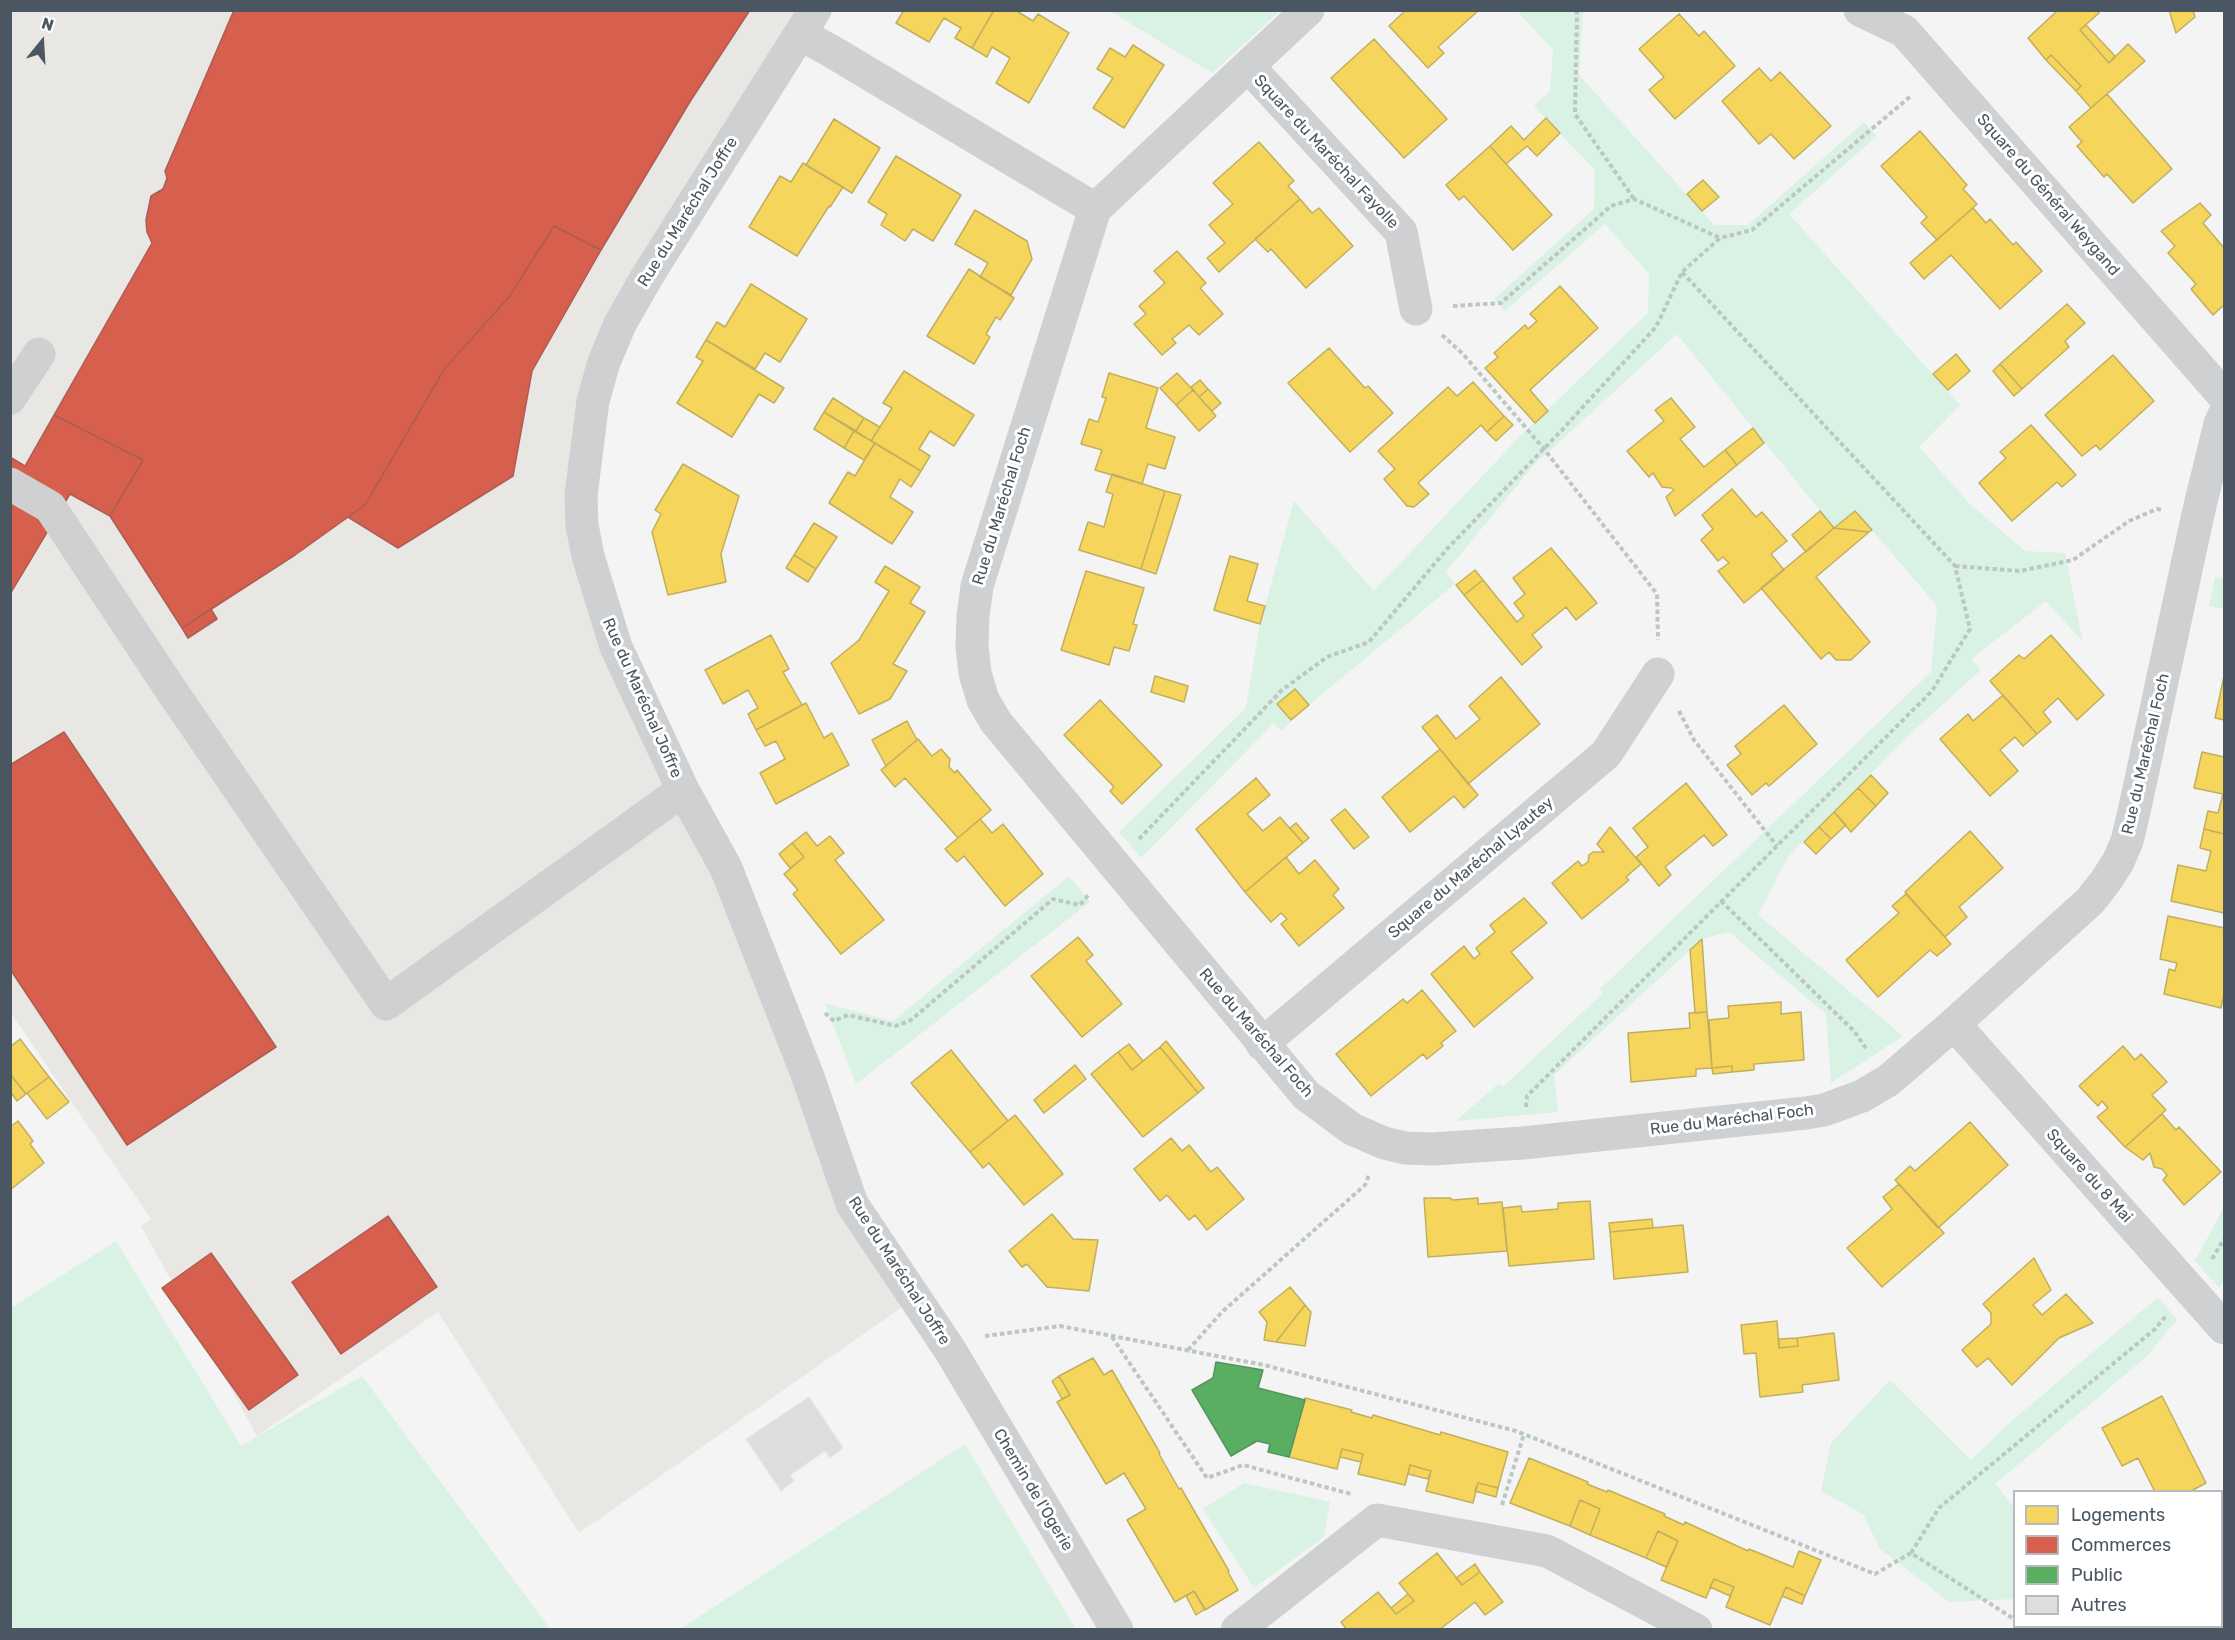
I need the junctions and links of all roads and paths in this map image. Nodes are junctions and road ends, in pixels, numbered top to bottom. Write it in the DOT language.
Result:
graph roads {
  1 [pos="1308,10"];
  2 [pos="1577,10"];
  3 [pos="1860,10"];
  4 [pos="808,22"];
  5 [pos="1248,66"];
  6 [pos="1940,72"];
  7 [pos="1634,199"];
  8 [pos="1095,209"];
  9 [pos="1720,238"];
  10 [pos="1682,272"];
  11 [pos="1416,309"];
  12 [pos="39,354"];
  13 [pos="2224,396"];
  14 [pos="10,398"];
  15 [pos="2224,415"];
  16 [pos="1544,449"];
  17 [pos="10,484"];
  18 [pos="2198,514"];
  19 [pos="1955,566"];
  20 [pos="1658,674"];
  21 [pos="683,790"];
  22 [pos="1777,846"];
  23 [pos="1114,864"];
  24 [pos="1721,901"];
  25 [pos="784,1019"];
  26 [pos="1954,1024"];
  27 [pos="1262,1044"];
  28 [pos="1889,1080"];
  29 [pos="1383,1143"];
  30 [pos="1523,1143"];
  31 [pos="2224,1239"];
  32 [pos="2190,1290"];
  33 [pos="2224,1328"];
  34 [pos="1112,1336"];
  35 [pos="950,1350"];
  36 [pos="1187,1351"];
  37 [pos="1524,1434"];
  38 [pos="1505,1493"];
  39 [pos="1377,1520"];
  40 [pos="1911,1553"];
  41 [pos="2013,1618"];
  42 [pos="1117,1629"];
  43 [pos="1237,1629"];
  44 [pos="1696,1629"];
  1 -- 5 [label="street"];
  2 -- 7 [label="path"];
  3 -- 6 [label="street, Square du Général Weygand"];
  4 -- 8 [label="street"];
  4 -- 21 [label="street, Rue du Maréchal Joffre"];
  5 -- 8 [label="street"];
  5 -- 11 [label="street, Square du Maréchal Fayolle"];
  6 -- 9 [label="path"];
  6 -- 13 [label="street, Square du Général Weygand"];
  7 -- 9 [label="path"];
  7 -- 11 [label="path"];
  8 -- 23 [label="street, Rue du Maréchal Foch"];
  9 -- 10 [label="path"];
  10 -- 16 [label="path"];
  10 -- 19 [label="path"];
  11 -- 16 [label="path"];
  12 -- 14 [label="street"];
  15 -- 18 [label="street, Rue du Maréchal Foch"];
  16 -- 20 [label="path"];
  16 -- 23 [label="path"];
  17 -- 21 [label="street"];
  18 -- 19 [label="path"];
  18 -- 26 [label="street, Rue du Maréchal Foch"];
  19 -- 22 [label="path"];
  20 -- 22 [label="path"];
  20 -- 27 [label="street, Square du Maréchal Lyautey"];
  21 -- 25 [label="street, Rue du Maréchal Joffre"];
  22 -- 24 [label="path"];
  23 -- 25 [label="path"];
  23 -- 27 [label="street, Rue du Maréchal Foch"];
  24 -- 28 [label="path"];
  24 -- 30 [label="path"];
  25 -- 35 [label="street, Rue du Maréchal Joffre"];
  26 -- 28 [label="street, Rue du Maréchal Foch"];
  26 -- 32 [label="street, Square du 8 Mai"];
  27 -- 29 [label="street, Rue du Maréchal Foch"];
  28 -- 30 [label="street, Rue du Maréchal Foch"];
  29 -- 30 [label="street, Rue du Maréchal Foch"];
  29 -- 36 [label="path"];
  31 -- 32 [label="path"];
  32 -- 33 [label="street, Square du 8 Mai"];
  32 -- 40 [label="path"];
  34 -- 35 [label="path"];
  34 -- 36 [label="path"];
  34 -- 39 [label="path"];
  35 -- 42 [label="street, Chemin de l'Ogerie"];
  36 -- 37 [label="path"];
  37 -- 38 [label="path"];
  37 -- 40 [label="path"];
  39 -- 43 [label="street"];
  39 -- 44 [label="street"];
  40 -- 41 [label="path"];
}
